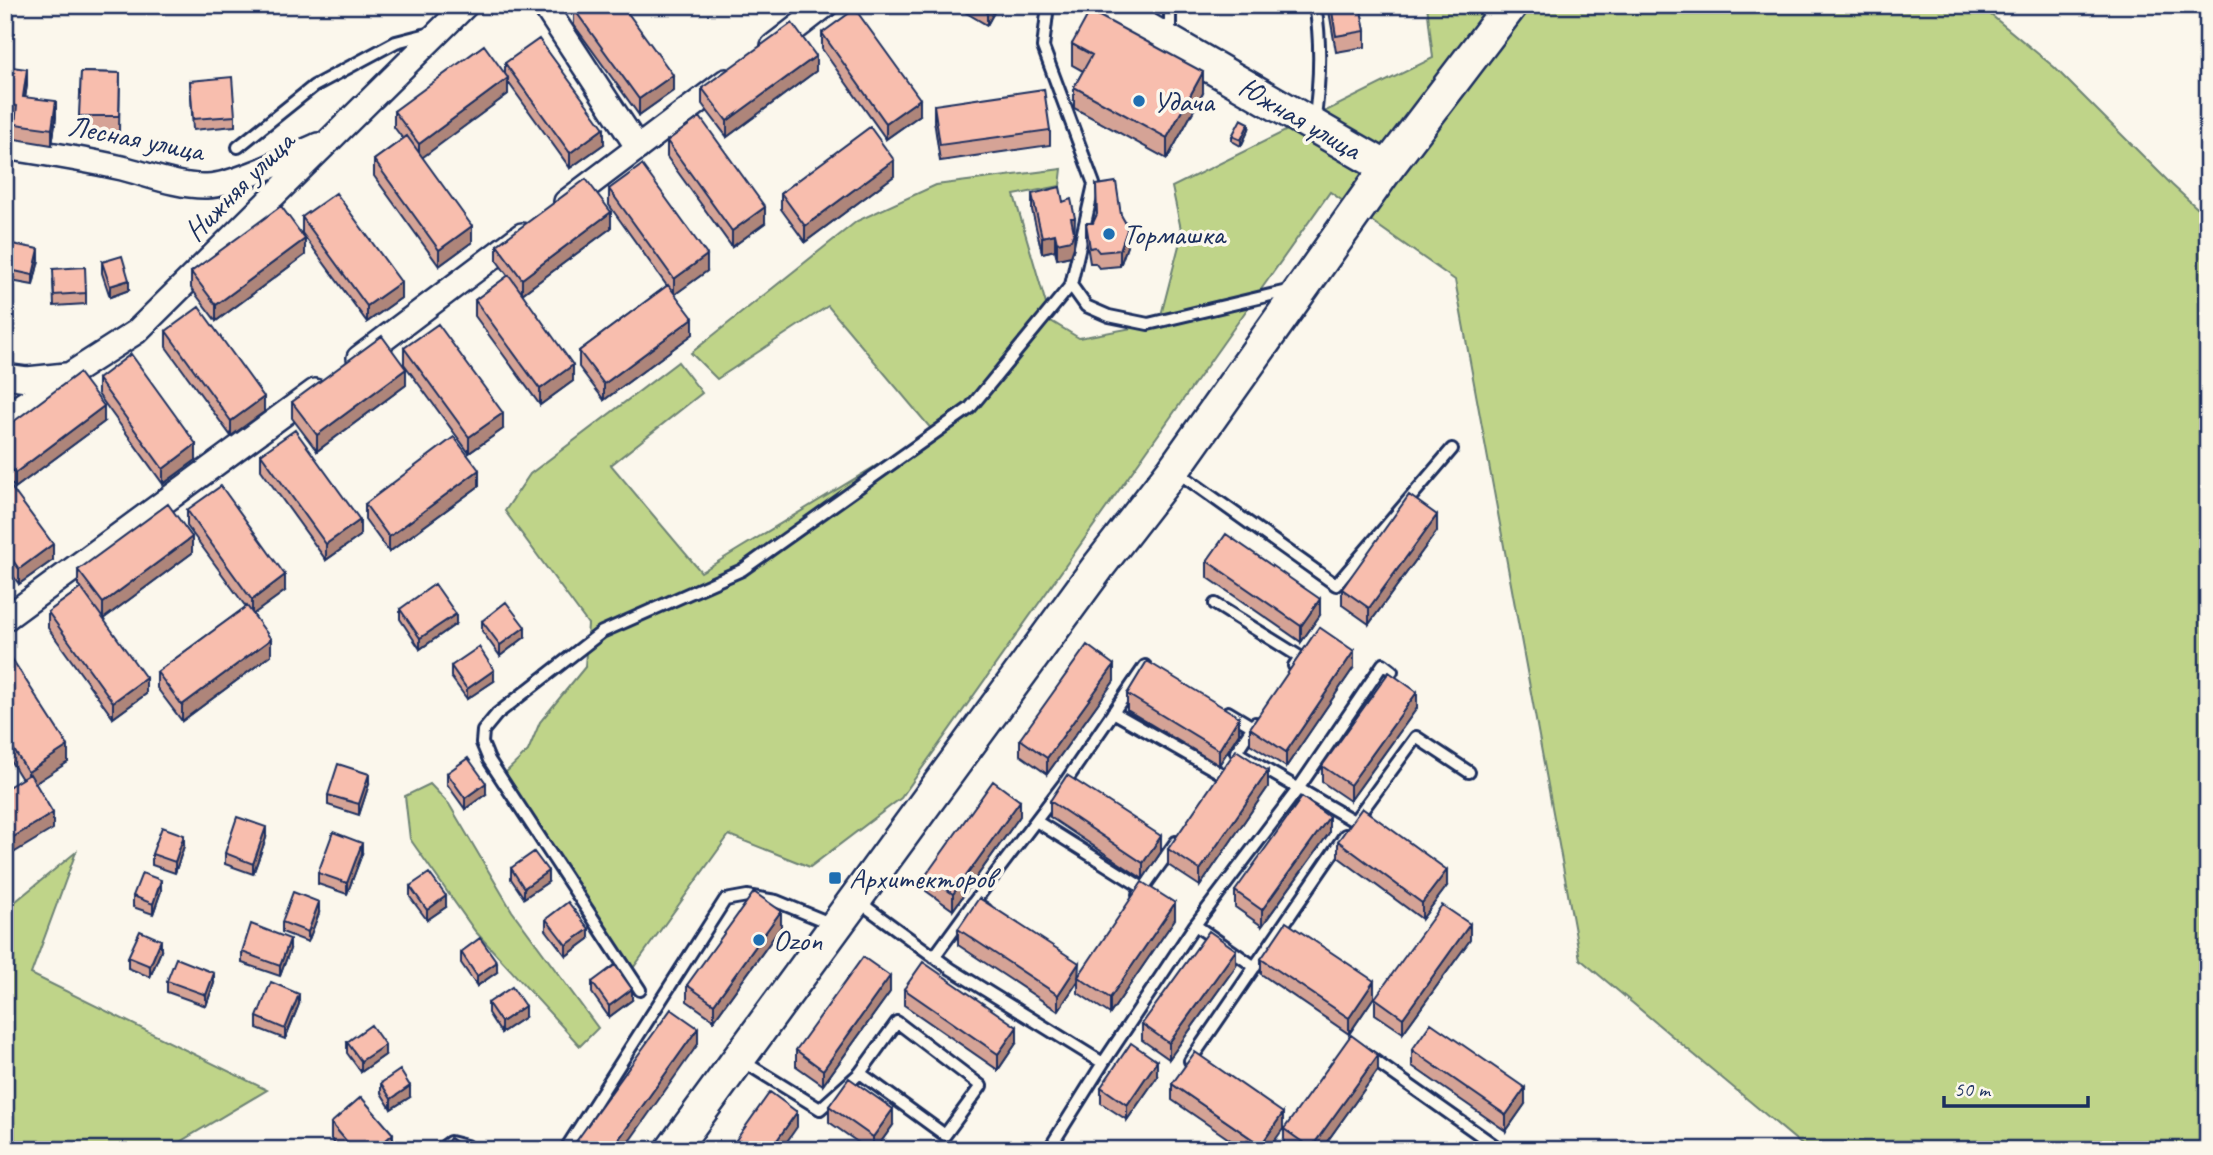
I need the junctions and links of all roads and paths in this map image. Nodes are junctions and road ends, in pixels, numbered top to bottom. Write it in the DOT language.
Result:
graph roads {
  1 [pos="466,5"];
  2 [pos="544,5"];
  3 [pos="826,5"];
  4 [pos="1048,5"];
  5 [pos="1105,5"];
  6 [pos="1170,5"];
  7 [pos="1315,5"];
  8 [pos="1511,5"];
  9 [pos="437,32"];
  10 [pos="1164,40"];
  11 [pos="760,56"];
  12 [pos="739,71"];
  13 [pos="1314,126"];
  14 [pos="331,140"];
  15 [pos="238,146"];
  16 [pos="5,147"];
  17 [pos="638,148"];
  18 [pos="1387,168"];
  19 [pos="1071,285"];
  20 [pos="1303,288"];
  21 [pos="72,374"];
  22 [pos="5,376"];
  23 [pos="5,416"];
  24 [pos="1452,449"];
  25 [pos="1174,469"];
  26 [pos="1215,604"];
  27 [pos="5,619"];
  28 [pos="1158,671"];
  29 [pos="1392,671"];
  30 [pos="1287,677"];
  31 [pos="1217,706"];
  32 [pos="1113,712"];
  33 [pos="1236,752"];
  34 [pos="1469,772"];
  35 [pos="1222,774"];
  36 [pos="1066,781"];
  37 [pos="1214,785"];
  38 [pos="1077,789"];
  39 [pos="1298,789"];
  40 [pos="1036,821"];
  41 [pos="1354,821"];
  42 [pos="1179,837"];
  43 [pos="1160,840"];
  44 [pos="1172,848"];
  45 [pos="1143,888"];
  46 [pos="855,899"];
  47 [pos="974,902"];
  48 [pos="1128,909"];
  49 [pos="996,916"];
  50 [pos="834,925"];
  51 [pos="1195,925"];
  52 [pos="934,957"];
  53 [pos="1255,967"];
  54 [pos="640,990"];
  55 [pos="1359,1051"];
  56 [pos="738,1059"];
  57 [pos="1190,1061"];
  58 [pos="1103,1063"];
  59 [pos="860,1073"];
  60 [pos="1494,1145"];
  61 [pos="439,1150"];
  62 [pos="471,1150"];
  63 [pos="565,1150"];
  64 [pos="672,1150"];
  65 [pos="1045,1150"];
  1 -- 9 [label="street, Нижняя улица"];
  2 -- 17 [label="street"];
  3 -- 11 [label="street"];
  4 -- 19 [label="lane"];
  5 -- 10 [label="street, Южная улица"];
  6 -- 10 [label="lane"];
  7 -- 13 [label="lane"];
  8 -- 18 [label="street"];
  9 -- 14 [label="street, Нижняя улица"];
  9 -- 15 [label="lane"];
  10 -- 13 [label="street, Южная улица"];
  12 -- 17 [label="street"];
  13 -- 18 [label="street, Южная улица"];
  14 -- 16 [label="street, Лесная улица"];
  14 -- 21 [label="street, Нижняя улица"];
  17 -- 27 [label="street"];
  18 -- 20 [label="street"];
  19 -- 20 [label="lane"];
  19 -- 54 [label="lane"];
  20 -- 25 [label="street"];
  21 -- 22 [label="street"];
  21 -- 23 [label="street, Нижняя улица"];
  24 -- 25 [label="lane"];
  25 -- 46 [label="street"];
  26 -- 30 [label="lane"];
  28 -- 32 [label="lane"];
  29 -- 39 [label="lane"];
  31 -- 33 [label="lane"];
  32 -- 35 [label="lane"];
  32 -- 36 [label="lane"];
  33 -- 35 [label="lane"];
  33 -- 39 [label="lane"];
  34 -- 41 [label="lane"];
  35 -- 37 [label="lane"];
  36 -- 38 [label="lane"];
  36 -- 40 [label="lane"];
  39 -- 41 [label="lane"];
  39 -- 51 [label="lane"];
  40 -- 45 [label="lane"];
  40 -- 47 [label="lane"];
  41 -- 53 [label="lane"];
  42 -- 44 [label="lane"];
  43 -- 44 [label="lane"];
  44 -- 45 [label="lane"];
  45 -- 48 [label="lane"];
  46 -- 50 [label="street"];
  46 -- 52 [label="lane"];
  47 -- 49 [label="lane"];
  47 -- 52 [label="lane"];
  50 -- 56 [label="street"];
  50 -- 63 [label="lane"];
  51 -- 53 [label="lane"];
  51 -- 58 [label="lane"];
  52 -- 58 [label="lane"];
  53 -- 57 [label="lane"];
  55 -- 60 [label="lane"];
  56 -- 59 [label="lane"];
  56 -- 64 [label="street"];
  58 -- 65 [label="lane"];
  59 -- 59 [label="lane"];
  61 -- 62 [label="lane"];
}
